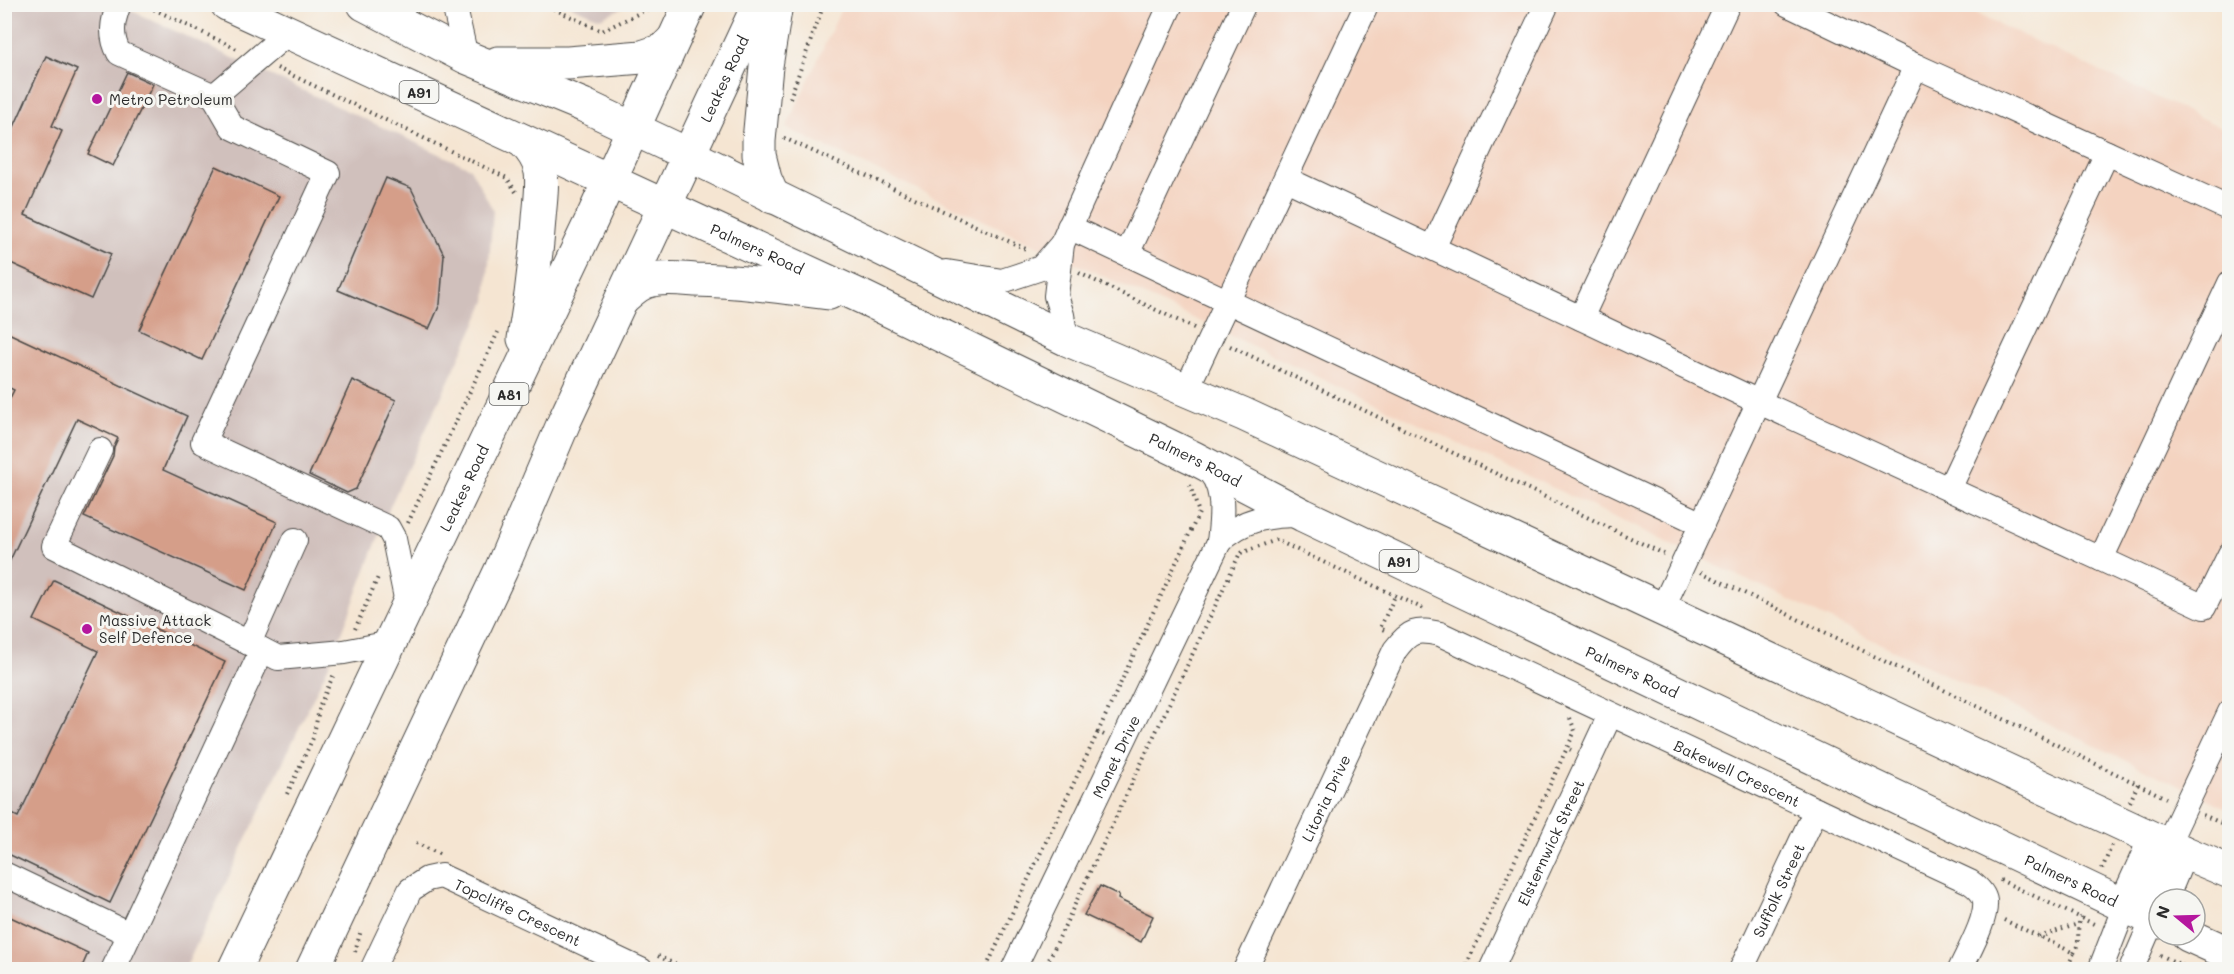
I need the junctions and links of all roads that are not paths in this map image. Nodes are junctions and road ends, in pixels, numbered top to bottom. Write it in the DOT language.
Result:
graph roads {
  1 [pos="118,4"];
  2 [pos="228,4"];
  3 [pos="364,4"];
  4 [pos="454,4"];
  5 [pos="690,4"];
  6 [pos="759,4"];
  7 [pos="776,4"];
  8 [pos="1171,4"];
  9 [pos="1244,4"];
  10 [pos="1367,4"];
  11 [pos="1547,4"];
  12 [pos="1728,4"];
  13 [pos="1787,4"];
  14 [pos="289,32"];
  15 [pos="674,40"];
  16 [pos="474,60"];
  17 [pos="1916,66"];
  18 [pos="214,96"];
  19 [pos="634,129"];
  20 [pos="523,141"];
  21 [pos="2107,153"];
  22 [pos="689,155"];
  23 [pos="1287,179"];
  24 [pos="610,180"];
  25 [pos="773,197"];
  26 [pos="665,206"];
  27 [pos="2229,209"];
  28 [pos="1433,248"];
  29 [pos="1060,249"];
  30 [pos="1127,254"];
  31 [pos="917,266"];
  32 [pos="2229,283"];
  33 [pos="864,298"];
  34 [pos="622,299"];
  35 [pos="1228,302"];
  36 [pos="1581,318"];
  37 [pos="1066,339"];
  38 [pos="519,373"];
  39 [pos="1186,390"];
  40 [pos="1759,402"];
  41 [pos="100,450"];
  42 [pos="1190,467"];
  43 [pos="1949,489"];
  44 [pos="1302,515"];
  45 [pos="1702,524"];
  46 [pos="296,540"];
  47 [pos="1230,548"];
  48 [pos="2229,554"];
  49 [pos="2101,559"];
  50 [pos="408,608"];
  51 [pos="1662,609"];
  52 [pos="1413,632"];
  53 [pos="391,643"];
  54 [pos="255,647"];
  55 [pos="2229,712"];
  56 [pos="1610,715"];
  57 [pos="1816,810"];
  58 [pos="2168,845"];
  59 [pos="2229,872"];
  60 [pos="4,874"];
  61 [pos="2157,887"];
  62 [pos="2147,910"];
  63 [pos="2147,915"];
  64 [pos="2147,922"];
  65 [pos="129,934"];
  66 [pos="2207,944"];
  67 [pos="2229,954"];
  68 [pos="112,969"];
  69 [pos="234,969"];
  70 [pos="312,969"];
  71 [pos="372,969"];
  72 [pos="641,969"];
  73 [pos="1013,969"];
  74 [pos="1245,969"];
  75 [pos="1491,969"];
  76 [pos="1741,969"];
  77 [pos="1960,969"];
  78 [pos="2100,969"];
  79 [pos="2131,969"];
  1 -- 18 [label="street"];
  2 -- 14 [label="highway, Palmers Road / A91"];
  3 -- 16 [label="highway"];
  4 -- 16 [label="street"];
  5 -- 15 [label="highway, Leakes Road / A81"];
  6 -- 22 [label="highway, Leakes Road"];
  7 -- 25 [label="highway"];
  8 -- 29 [label="street"];
  9 -- 30 [label="street"];
  10 -- 23 [label="street"];
  11 -- 28 [label="street"];
  12 -- 36 [label="street"];
  13 -- 17 [label="street"];
  14 -- 18 [label="street"];
  14 -- 20 [label="highway, Palmers Road / A91"];
  15 -- 16 [label="highway"];
  15 -- 19 [label="highway, Leakes Road / A81"];
  16 -- 19 [label="highway"];
  17 -- 21 [label="street"];
  17 -- 40 [label="street"];
  18 -- 50 [label="street"];
  19 -- 22 [label="highway"];
  19 -- 24 [label="highway, Leakes Road / A81"];
  20 -- 24 [label="highway, Palmers Road / A91"];
  20 -- 38 [label="highway"];
  21 -- 27 [label="street"];
  21 -- 43 [label="street"];
  22 -- 25 [label="highway"];
  22 -- 26 [label="highway, Leakes Road"];
  23 -- 28 [label="street"];
  23 -- 35 [label="street"];
  24 -- 26 [label="highway, Palmers Road / A91"];
  24 -- 38 [label="highway, Leakes Road / A81"];
  25 -- 31 [label="highway"];
  26 -- 33 [label="highway, Palmers Road / A91"];
  26 -- 34 [label="highway, Leakes Road"];
  28 -- 36 [label="street"];
  29 -- 30 [label="street"];
  29 -- 31 [label="street"];
  29 -- 37 [label="street"];
  30 -- 35 [label="street"];
  31 -- 37 [label="highway"];
  32 -- 49 [label="street"];
  33 -- 34 [label="highway"];
  33 -- 42 [label="highway, Palmers Road / A91"];
  34 -- 70 [label="highway, Leakes Road"];
  35 -- 39 [label="street"];
  35 -- 45 [label="street"];
  36 -- 40 [label="street"];
  37 -- 39 [label="highway"];
  38 -- 50 [label="highway, Leakes Road / A81"];
  39 -- 51 [label="highway"];
  40 -- 43 [label="street"];
  40 -- 45 [label="street"];
  41 -- 54 [label="street"];
  42 -- 44 [label="highway, Palmers Road / A91"];
  42 -- 47 [label="street, Monet Drive"];
  43 -- 49 [label="street"];
  44 -- 47 [label="street, Monet Drive"];
  44 -- 62 [label="highway, Palmers Road / A91"];
  45 -- 51 [label="street"];
  46 -- 54 [label="street"];
  47 -- 73 [label="street, Monet Drive"];
  48 -- 49 [label="street"];
  50 -- 53 [label="highway, Leakes Road / A81"];
  51 -- 58 [label="highway"];
  52 -- 56 [label="street, Bakewell Crescent"];
  52 -- 74 [label="street, Litoria Drive"];
  53 -- 54 [label="street"];
  53 -- 69 [label="highway, Leakes Road / A81"];
  54 -- 65 [label="street"];
  55 -- 58 [label="street"];
  56 -- 57 [label="street, Bakewell Crescent"];
  56 -- 75 [label="street, Elsternwick Street"];
  57 -- 76 [label="street, Suffolk Street"];
  57 -- 77 [label="street, Bakewell Crescent"];
  58 -- 59 [label="highway"];
  58 -- 61 [label="highway"];
  60 -- 65 [label="street"];
  63 -- 78 [label="street"];
  64 -- 79 [label="street"];
  65 -- 68 [label="street"];
  66 -- 67 [label="highway"];
  71 -- 72 [label="street, Topcliffe Crescent"];
}
